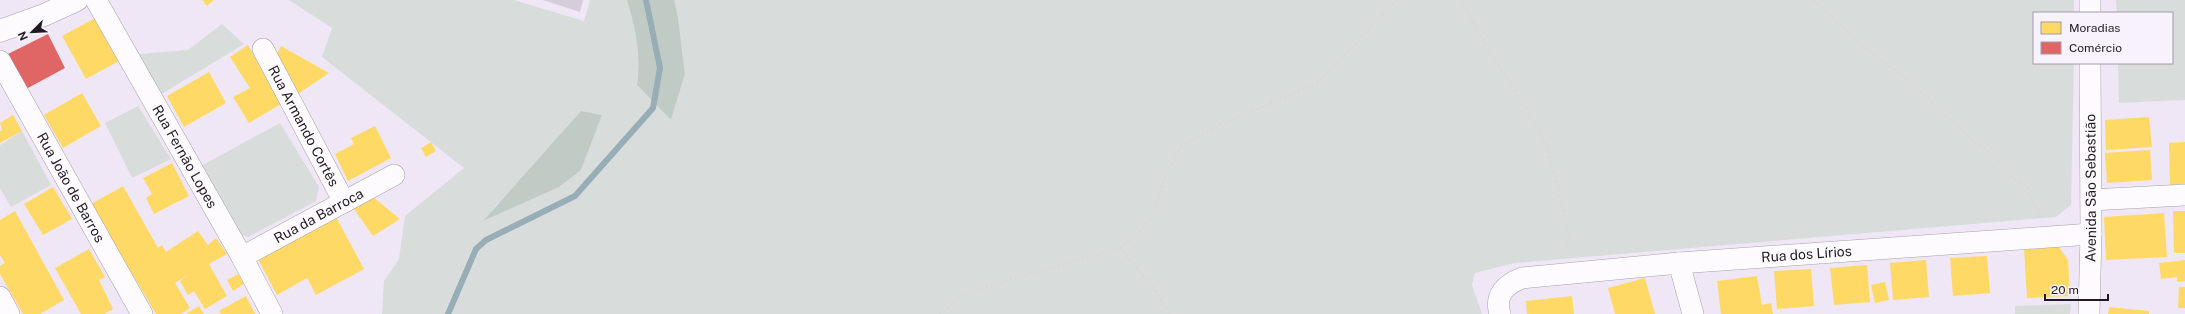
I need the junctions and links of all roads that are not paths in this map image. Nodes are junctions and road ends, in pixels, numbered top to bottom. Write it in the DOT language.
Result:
graph roads {
  1 [pos="77,0"];
  2 [pos="96,0"];
  3 [pos="2090,0"];
  4 [pos="2090,12"];
  5 [pos="0,31"];
  6 [pos="263,49"];
  7 [pos="0,61"];
  8 [pos="2090,64"];
  9 [pos="394,175"];
  10 [pos="2185,195"];
  11 [pos="2091,200"];
  12 [pos="344,202"];
  13 [pos="2091,234"];
  14 [pos="242,257"];
  15 [pos="1679,263"];
  16 [pos="0,298"];
  17 [pos="9,314"];
  18 [pos="142,314"];
  19 [pos="272,314"];
  20 [pos="1500,314"];
  21 [pos="1692,314"];
  22 [pos="2089,314"];
  1 -- 5 [label="street"];
  2 -- 14 [label="street, Rua Fernão Lopes"];
  3 -- 4 [label="street"];
  6 -- 12 [label="street, Rua Armando Cortês"];
  7 -- 18 [label="street, Rua João de Barros"];
  8 -- 11 [label="street, Avenida São Sebastião"];
  9 -- 12 [label="street, Rua da Barroca"];
  10 -- 11 [label="street"];
  11 -- 13 [label="street, Avenida São Sebastião"];
  12 -- 14 [label="street, Rua da Barroca"];
  13 -- 15 [label="street, Rua dos Lírios"];
  13 -- 22 [label="street, Avenida São Sebastião"];
  14 -- 19 [label="street, Rua Fernão Lopes"];
  15 -- 20 [label="street, Rua dos Lírios"];
  15 -- 21 [label="street"];
  16 -- 17 [label="street"];
}
